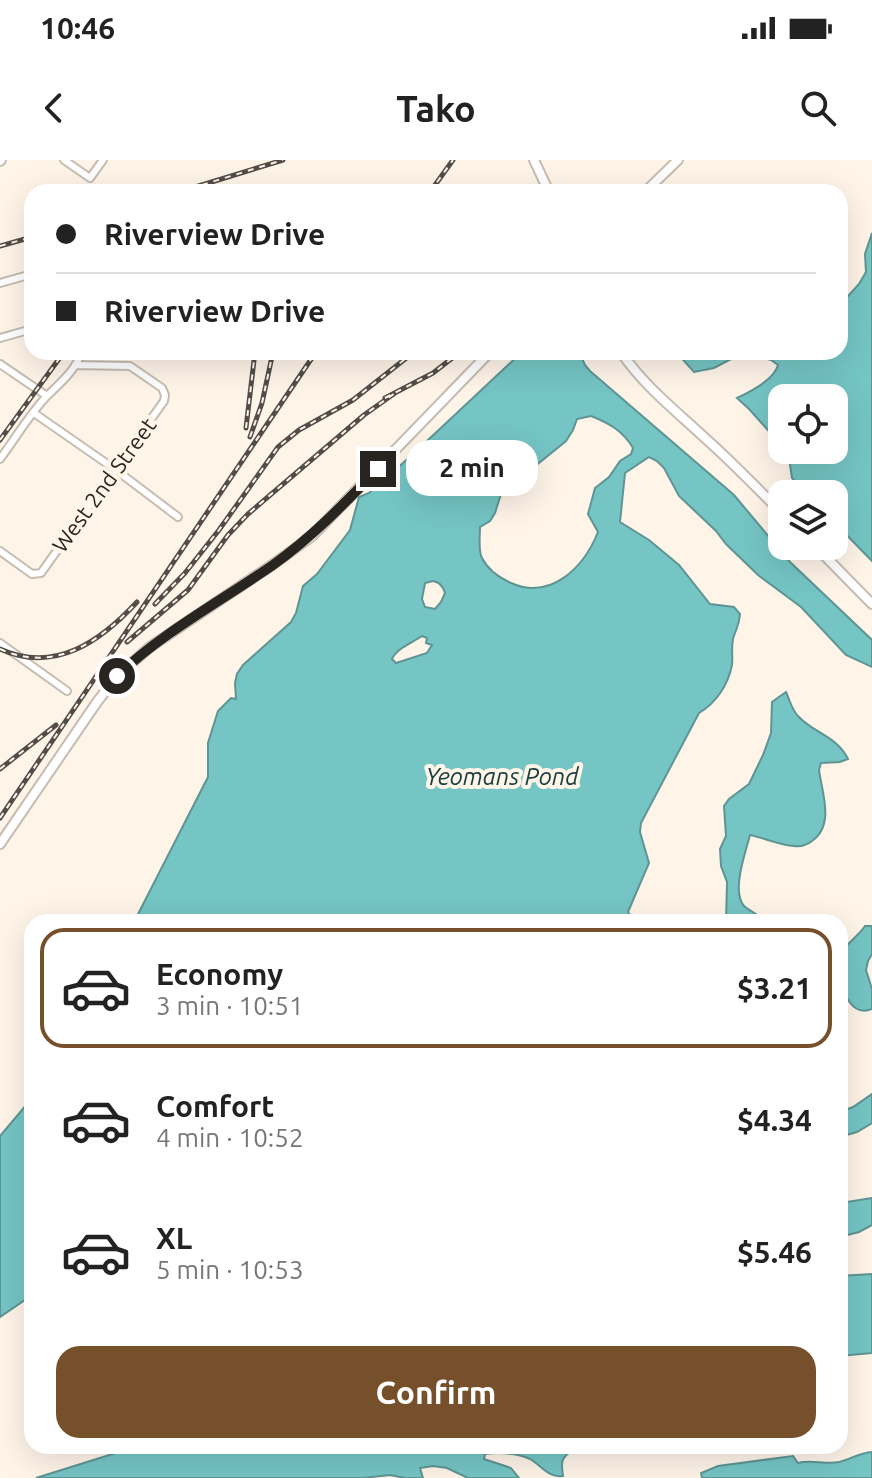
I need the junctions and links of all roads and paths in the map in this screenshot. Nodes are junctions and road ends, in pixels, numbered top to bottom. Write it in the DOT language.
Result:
graph roads {
  1 [pos="64,160"];
  2 [pos="103,160"];
  3 [pos="534,160"];
  4 [pos="678,160"];
  5 [pos="545,184"];
  6 [pos="653,184"];
  7 [pos="24,276"];
  8 [pos="0,283"];
  9 [pos="24,331"];
  10 [pos="0,338"];
  11 [pos="78,360"];
  12 [pos="482,360"];
  13 [pos="627,360"];
  14 [pos="0,364"];
  15 [pos="75,365"];
  16 [pos="47,396"];
  17 [pos="34,413"];
  18 [pos="0,459"];
  19 [pos="116,470"];
  20 [pos="768,499"];
  21 [pos="178,517"];
  22 [pos="0,551"];
  23 [pos="829,560"];
  24 [pos="872,604"];
  25 [pos="0,643"];
  26 [pos="67,691"];
  27 [pos="0,844"];
  1 -- 2 [label="street"];
  3 -- 5 [label="street"];
  4 -- 6 [label="street"];
  7 -- 8 [label="street"];
  9 -- 10 [label="street"];
  11 -- 15 [label="street"];
  12 -- 27 [label="street"];
  13 -- 20 [label="street"];
  14 -- 16 [label="street"];
  15 -- 16 [label="street"];
  15 -- 19 [label="street, West 2nd Street"];
  16 -- 17 [label="street"];
  17 -- 18 [label="street"];
  17 -- 19 [label="street"];
  19 -- 21 [label="street"];
  19 -- 22 [label="street, West 2nd Street"];
  23 -- 24 [label="street"];
  25 -- 26 [label="street"];
}
